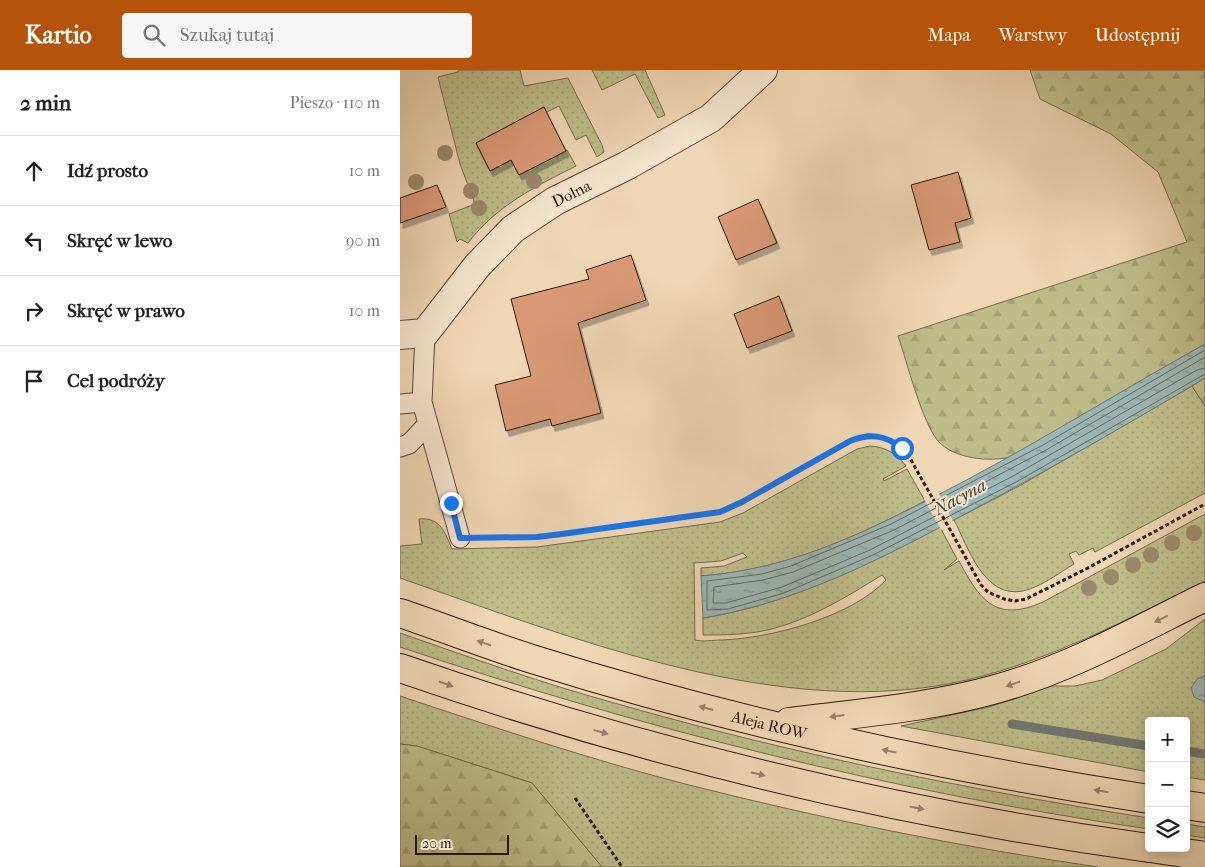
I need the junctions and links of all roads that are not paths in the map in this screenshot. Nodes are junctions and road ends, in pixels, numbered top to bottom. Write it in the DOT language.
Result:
graph roads {
  1 [pos="763,70"];
  2 [pos="413,334"];
  3 [pos="422,402"];
  4 [pos="400,404"];
  5 [pos="428,424"];
  6 [pos="400,447"];
  7 [pos="460,538"];
  8 [pos="1205,597"];
  9 [pos="400,613"];
  10 [pos="400,668"];
  11 [pos="770,725"];
  12 [pos="1145,798"];
  13 [pos="1190,806"];
  14 [pos="1205,808"];
  15 [pos="1145,847"];
  16 [pos="1178,852"];
  17 [pos="1205,856"];
  1 -- 2 [label="street, Dolna"];
  2 -- 3 [label="lane"];
  3 -- 4 [label="lane"];
  3 -- 5 [label="lane"];
  5 -- 6 [label="lane"];
  5 -- 7 [label="lane"];
  8 -- 11 [label="main road, one-way"];
  11 -- 9 [label="main road, Aleja ROW, one-way"];
  10 -- 15 [label="main road, one-way"];
  12 -- 11 [label="main road, Aleja ROW, one-way"];
  13 -- 14 [label="main road"];
  16 -- 17 [label="main road"];
}
